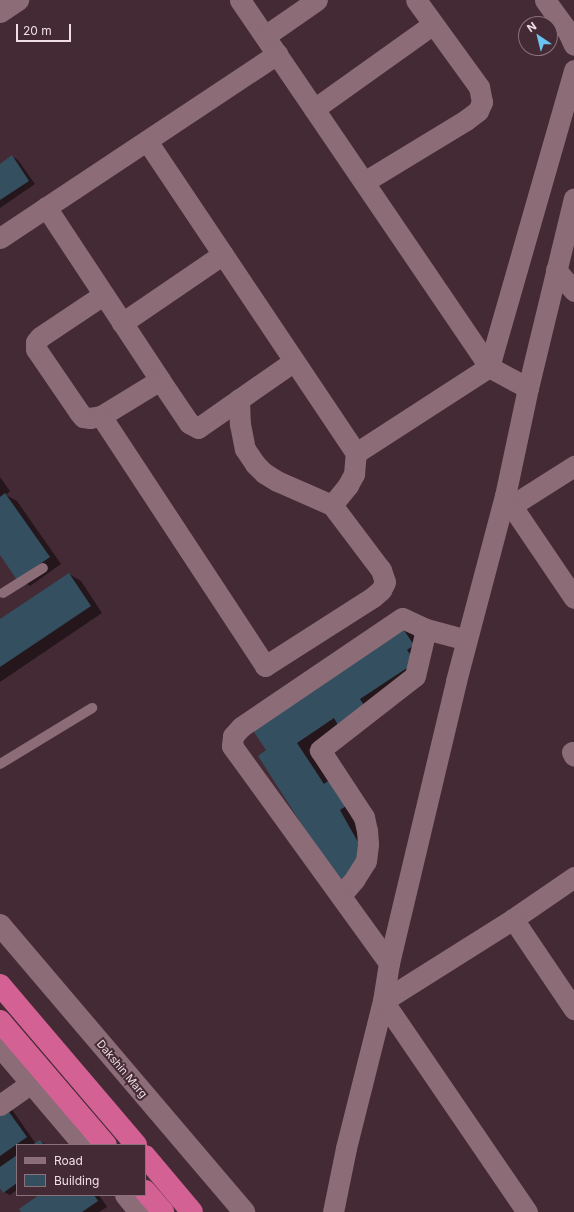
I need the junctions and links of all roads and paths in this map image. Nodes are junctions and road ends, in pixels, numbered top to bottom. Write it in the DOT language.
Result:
graph roads {
  1 [pos="18,0"];
  2 [pos="240,0"];
  3 [pos="317,0"];
  4 [pos="416,0"];
  5 [pos="546,0"];
  6 [pos="0,12"];
  7 [pos="433,24"];
  8 [pos="265,36"];
  9 [pos="574,45"];
  10 [pos="277,54"];
  11 [pos="574,70"];
  12 [pos="314,109"];
  13 [pos="147,140"];
  14 [pos="364,182"];
  15 [pos="574,198"];
  16 [pos="46,207"];
  17 [pos="0,238"];
  18 [pos="223,254"];
  19 [pos="556,270"];
  20 [pos="574,291"];
  21 [pos="104,295"];
  22 [pos="122,323"];
  23 [pos="294,361"];
  24 [pos="490,367"];
  25 [pos="160,380"];
  26 [pos="528,388"];
  27 [pos="239,399"];
  28 [pos="101,416"];
  29 [pos="356,452"];
  30 [pos="574,466"];
  31 [pos="508,501"];
  32 [pos="332,505"];
  33 [pos="43,568"];
  34 [pos="1,592"];
  35 [pos="574,598"];
  36 [pos="426,629"];
  37 [pos="467,640"];
  38 [pos="92,708"];
  39 [pos="0,764"];
  40 [pos="574,877"];
  41 [pos="341,895"];
  42 [pos="513,919"];
  43 [pos="0,925"];
  44 [pos="389,963"];
  45 [pos="0,985"];
  46 [pos="383,1001"];
  47 [pos="574,1009"];
  48 [pos="0,1021"];
  49 [pos="0,1046"];
  50 [pos="31,1083"];
  51 [pos="0,1105"];
  52 [pos="83,1144"];
  53 [pos="105,1144"];
  54 [pos="135,1144"];
  55 [pos="146,1157"];
  56 [pos="146,1192"];
  57 [pos="127,1196"];
  58 [pos="140,1212"];
  59 [pos="163,1212"];
  60 [pos="192,1212"];
  61 [pos="244,1212"];
  62 [pos="333,1212"];
  63 [pos="527,1212"];
  1 -- 6 [label="street"];
  2 -- 8 [label="street"];
  3 -- 8 [label="street"];
  4 -- 7 [label="street"];
  5 -- 9 [label="street"];
  7 -- 12 [label="street"];
  7 -- 14 [label="street"];
  8 -- 10 [label="street"];
  10 -- 12 [label="street"];
  10 -- 13 [label="street"];
  11 -- 24 [label="street"];
  12 -- 14 [label="street"];
  13 -- 16 [label="street"];
  13 -- 18 [label="street"];
  14 -- 24 [label="street"];
  15 -- 19 [label="street"];
  16 -- 17 [label="street"];
  16 -- 21 [label="street"];
  18 -- 22 [label="street"];
  18 -- 23 [label="street"];
  19 -- 20 [label="street"];
  19 -- 26 [label="street"];
  21 -- 22 [label="street"];
  21 -- 28 [label="street"];
  22 -- 25 [label="street"];
  23 -- 27 [label="street"];
  23 -- 29 [label="street"];
  24 -- 26 [label="street"];
  24 -- 29 [label="street"];
  25 -- 27 [label="street"];
  25 -- 28 [label="street"];
  26 -- 31 [label="street"];
  27 -- 32 [label="street"];
  28 -- 32 [label="street"];
  29 -- 32 [label="street"];
  30 -- 31 [label="street"];
  31 -- 35 [label="street"];
  31 -- 37 [label="street"];
  33 -- 34 [label="lane"];
  36 -- 37 [label="street"];
  36 -- 41 [label="street"];
  36 -- 41 [label="street"];
  37 -- 44 [label="street"];
  38 -- 39 [label="lane"];
  40 -- 42 [label="street"];
  41 -- 44 [label="street"];
  42 -- 46 [label="street"];
  42 -- 47 [label="street"];
  43 -- 61 [label="street, Dakshin Marg"];
  44 -- 46 [label="street"];
  45 -- 54 [label="highway"];
  46 -- 62 [label="street"];
  46 -- 63 [label="street"];
  48 -- 53 [label="highway"];
  49 -- 50 [label="street"];
  50 -- 51 [label="street"];
  50 -- 52 [label="street"];
  55 -- 60 [label="highway"];
  56 -- 59 [label="highway"];
  57 -- 58 [label="street"];
}
